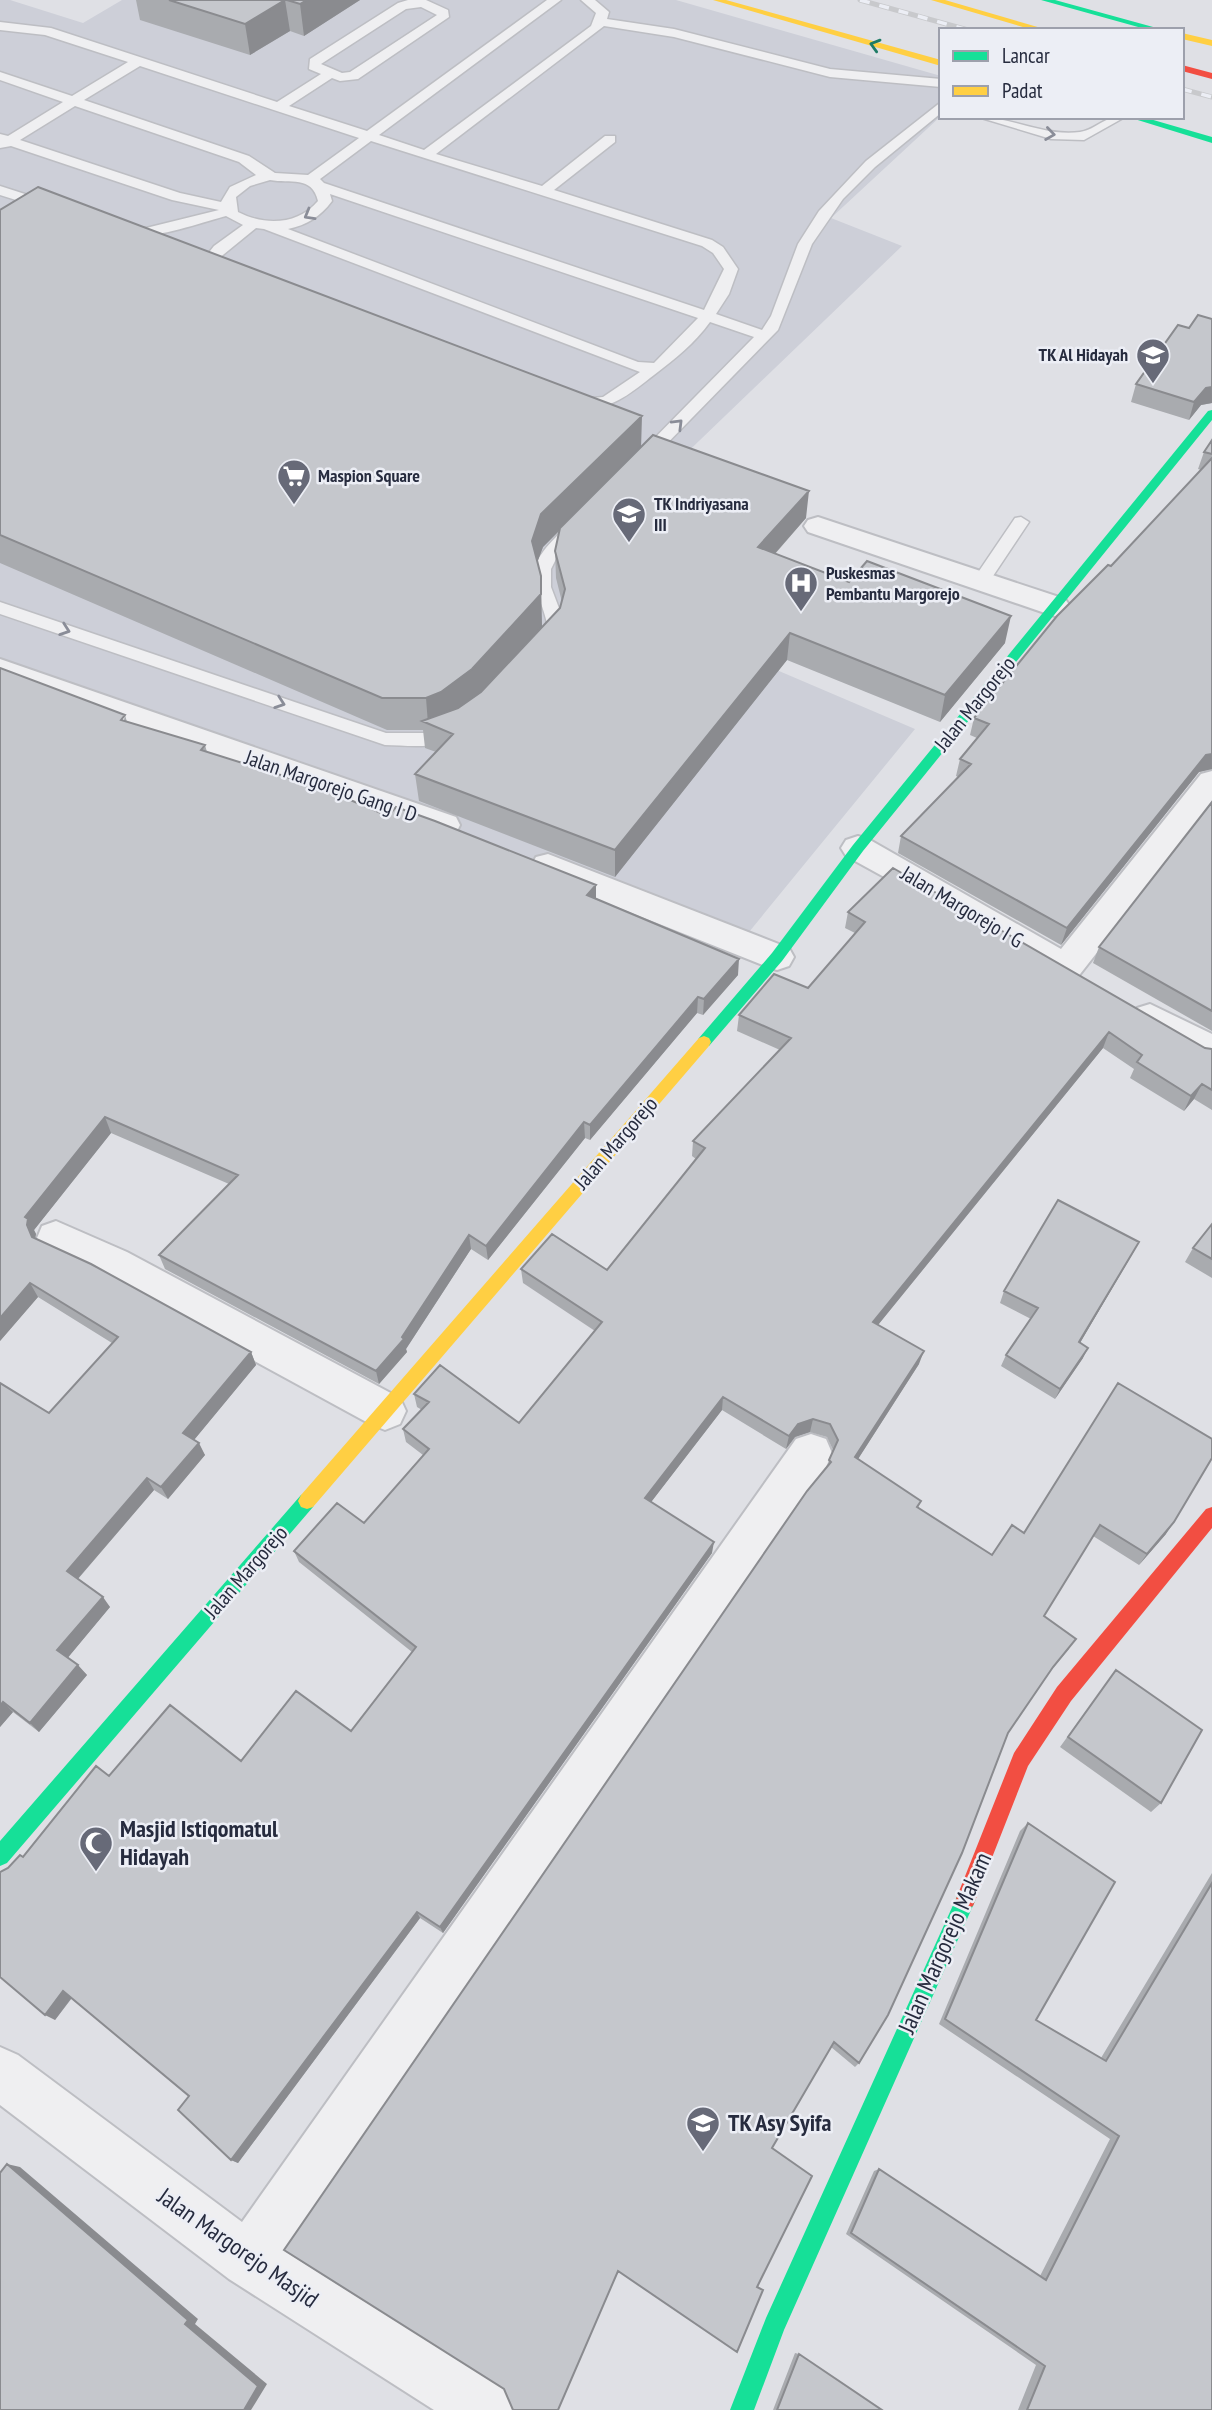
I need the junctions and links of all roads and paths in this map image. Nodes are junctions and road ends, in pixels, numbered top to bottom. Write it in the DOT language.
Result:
graph roads {
  1 [pos="555,0"];
  2 [pos="587,0"];
  3 [pos="718,0"];
  4 [pos="935,0"];
  5 [pos="1045,0"];
  6 [pos="601,22"];
  7 [pos="0,26"];
  8 [pos="1037,28"];
  9 [pos="1152,28"];
  10 [pos="1184,36"];
  11 [pos="1212,43"];
  12 [pos="140,61"];
  13 [pos="939,62"];
  14 [pos="1184,69"];
  15 [pos="329,74"];
  16 [pos="0,76"];
  17 [pos="1212,76"];
  18 [pos="939,83"];
  19 [pos="75,101"];
  20 [pos="280,106"];
  21 [pos="939,108"];
  22 [pos="991,119"];
  23 [pos="1115,119"];
  24 [pos="1139,119"];
  25 [pos="368,136"];
  26 [pos="610,139"];
  27 [pos="1212,140"];
  28 [pos="3,142"];
  29 [pos="426,155"];
  30 [pos="268,176"];
  31 [pos="315,183"];
  32 [pos="0,190"];
  33 [pos="544,191"];
  34 [pos="228,209"];
  35 [pos="64,211"];
  36 [pos="103,223"];
  37 [pos="261,225"];
  38 [pos="245,280"];
  39 [pos="706,317"];
  40 [pos="766,336"];
  41 [pos="652,369"];
  42 [pos="562,400"];
  43 [pos="1212,413"];
  44 [pos="629,474"];
  45 [pos="590,513"];
  46 [pos="1021,522"];
  47 [pos="818,526"];
  48 [pos="981,581"];
  49 [pos="1055,606"];
  50 [pos="0,608"];
  51 [pos="535,649"];
  52 [pos="0,669"];
  53 [pos="471,716"];
  54 [pos="1212,782"];
  55 [pos="475,837"];
  56 [pos="858,848"];
  57 [pos="526,857"];
  58 [pos="777,957"];
  59 [pos="1065,969"];
  60 [pos="1212,1051"];
  61 [pos="56,1238"];
  62 [pos="385,1411"];
  63 [pos="810,1453"];
  64 [pos="1212,1515"];
  65 [pos="0,1856"];
  66 [pos="0,2073"];
  67 [pos="248,2260"];
  68 [pos="485,2410"];
  69 [pos="742,2410"];
  1 -- 25 [label="lane"];
  2 -- 6 [label="lane"];
  13 -- 3 [label="main road, one-way"];
  4 -- 8 [label="main road"];
  5 -- 9 [label="main road"];
  6 -- 18 [label="lane"];
  6 -- 29 [label="lane"];
  7 -- 12 [label="lane"];
  10 -- 11 [label="main road"];
  12 -- 19 [label="lane"];
  12 -- 20 [label="lane"];
  14 -- 17 [label="main road"];
  15 -- 15 [label="lane"];
  15 -- 20 [label="lane"];
  16 -- 19 [label="lane"];
  19 -- 28 [label="lane"];
  19 -- 30 [label="lane"];
  20 -- 25 [label="lane"];
  21 -- 40 [label="lane"];
  22 -- 23 [label="lane, one-way"];
  24 -- 27 [label="main road"];
  25 -- 29 [label="lane"];
  25 -- 31 [label="lane"];
  26 -- 33 [label="lane"];
  28 -- 34 [label="lane"];
  29 -- 33 [label="lane"];
  30 -- 31 [label="lane"];
  30 -- 34 [label="lane"];
  31 -- 37 [label="lane, one-way"];
  31 -- 39 [label="lane"];
  32 -- 35 [label="lane"];
  33 -- 39 [label="lane"];
  34 -- 36 [label="lane"];
  34 -- 37 [label="lane"];
  37 -- 38 [label="lane"];
  37 -- 41 [label="lane"];
  39 -- 40 [label="lane"];
  39 -- 41 [label="lane"];
  44 -- 40 [label="lane, one-way"];
  41 -- 42 [label="lane"];
  43 -- 49 [label="main road, Jalan Margorejo"];
  45 -- 51 [label="lane"];
  46 -- 48 [label="lane"];
  47 -- 48 [label="street"];
  48 -- 49 [label="street"];
  49 -- 56 [label="main road, Jalan Margorejo"];
  50 -- 53 [label="lane, one-way"];
  52 -- 55 [label="street, Jalan Margorejo Gang I D"];
  54 -- 59 [label="street"];
  56 -- 58 [label="main road, Jalan Margorejo"];
  56 -- 59 [label="street, Jalan Margorejo I G"];
  57 -- 58 [label="street"];
  58 -- 62 [label="main road, Jalan Margorejo"];
  59 -- 60 [label="street, Jalan Margorejo I G"];
  61 -- 62 [label="street"];
  62 -- 65 [label="main road, Jalan Margorejo"];
  63 -- 67 [label="street"];
  64 -- 69 [label="main road, Jalan Margorejo Makam"];
  66 -- 67 [label="street, Jalan Margorejo Masjid"];
  67 -- 68 [label="street, Jalan Margorejo Masjid"];
}
